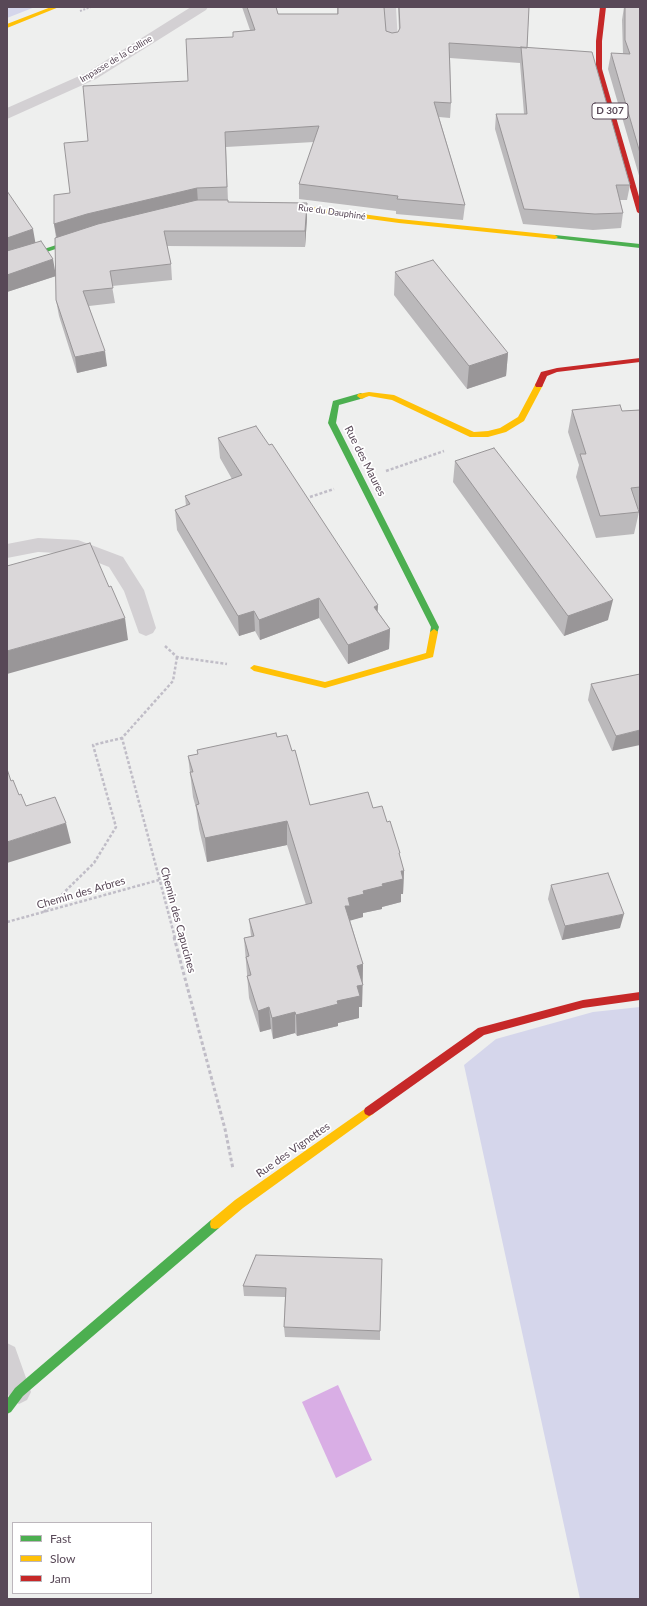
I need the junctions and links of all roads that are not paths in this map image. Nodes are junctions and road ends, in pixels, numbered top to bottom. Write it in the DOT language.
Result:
graph roads {
  1 [pos="56,7"];
  2 [pos="201,7"];
  3 [pos="390,7"];
  4 [pos="603,7"];
  5 [pos="7,26"];
  6 [pos="392,42"];
  7 [pos="7,114"];
  8 [pos="266,207"];
  9 [pos="640,212"];
  10 [pos="95,234"];
  11 [pos="640,246"];
  12 [pos="7,263"];
  13 [pos="640,360"];
  14 [pos="7,551"];
  15 [pos="146,628"];
  16 [pos="254,668"];
  17 [pos="640,996"];
  18 [pos="7,1355"];
  19 [pos="13,1400"];
  1 -- 5 [label="street"];
  2 -- 7 [label="street, Impasse de la Colline"];
  3 -- 6 [label="lane"];
  4 -- 9 [label="street, D 307"];
  8 -- 11 [label="street, Rue du Dauphiné"];
  10 -- 12 [label="street"];
  13 -- 16 [label="street, Rue des Maures"];
  14 -- 15 [label="street"];
  17 -- 19 [label="street, Rue des Vignettes"];
  18 -- 19 [label="lane"];
}
